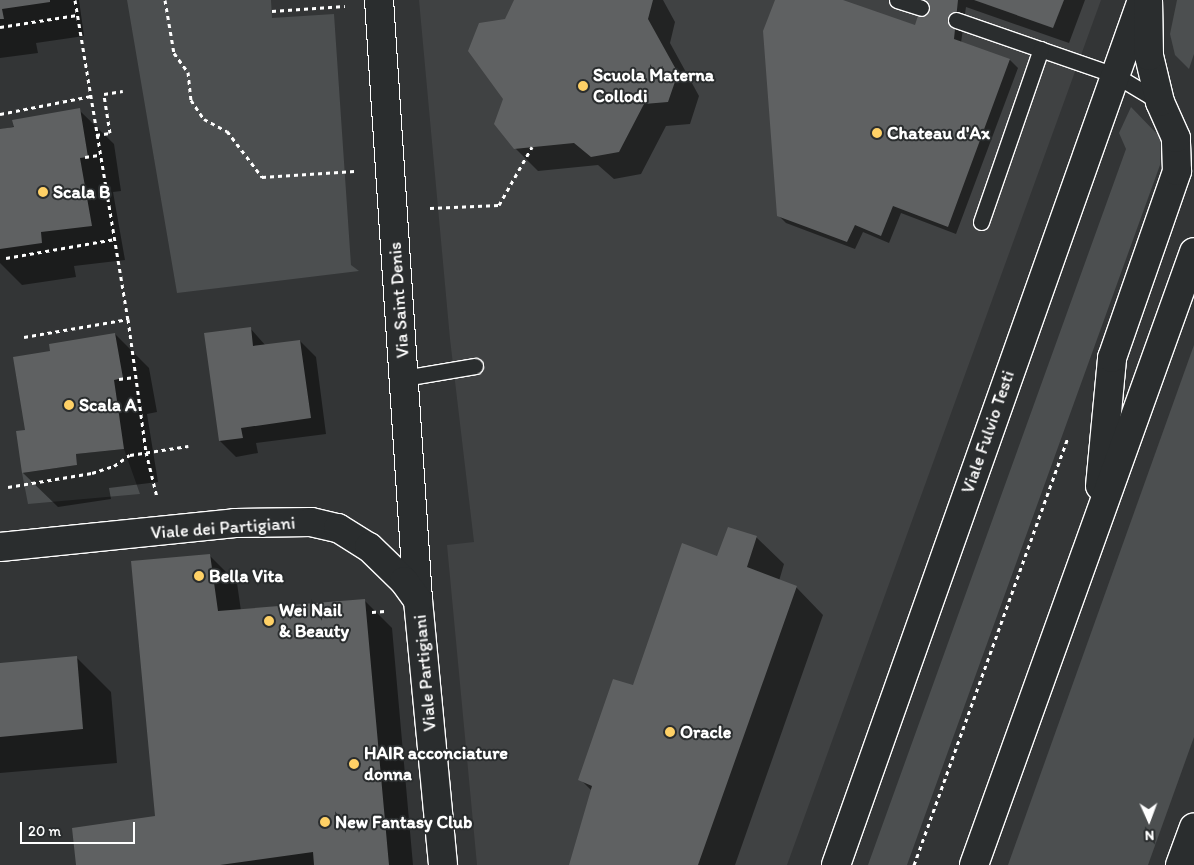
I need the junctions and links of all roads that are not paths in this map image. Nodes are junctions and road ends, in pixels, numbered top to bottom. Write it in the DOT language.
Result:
graph roads {
  1 [pos="379,0"];
  2 [pos="897,0"];
  3 [pos="1142,0"];
  4 [pos="1148,0"];
  5 [pos="921,8"];
  6 [pos="956,20"];
  7 [pos="1041,49"];
  8 [pos="1115,75"];
  9 [pos="1160,102"];
  10 [pos="981,222"];
  11 [pos="1194,252"];
  12 [pos="475,366"];
  13 [pos="404,378"];
  14 [pos="1096,528"];
  15 [pos="0,547"];
  16 [pos="418,600"];
  17 [pos="1194,827"];
  18 [pos="443,865"];
  19 [pos="836,865"];
  20 [pos="974,865"];
  21 [pos="1180,865"];
  1 -- 13 [label="street, Via Saint Denis"];
  2 -- 5 [label="lane"];
  3 -- 8 [label="street, Viale Fulvio Testi"];
  4 -- 9 [label="street"];
  6 -- 7 [label="lane"];
  7 -- 8 [label="lane"];
  7 -- 10 [label="lane"];
  8 -- 9 [label="lane"];
  8 -- 19 [label="street, Viale Fulvio Testi"];
  9 -- 14 [label="street"];
  11 -- 14 [label="street"];
  12 -- 13 [label="lane"];
  13 -- 16 [label="street, Via Saint Denis"];
  14 -- 20 [label="street"];
  15 -- 16 [label="street, Viale dei Partigiani"];
  16 -- 18 [label="street, Viale Partigiani"];
  17 -- 21 [label="street"];
}
